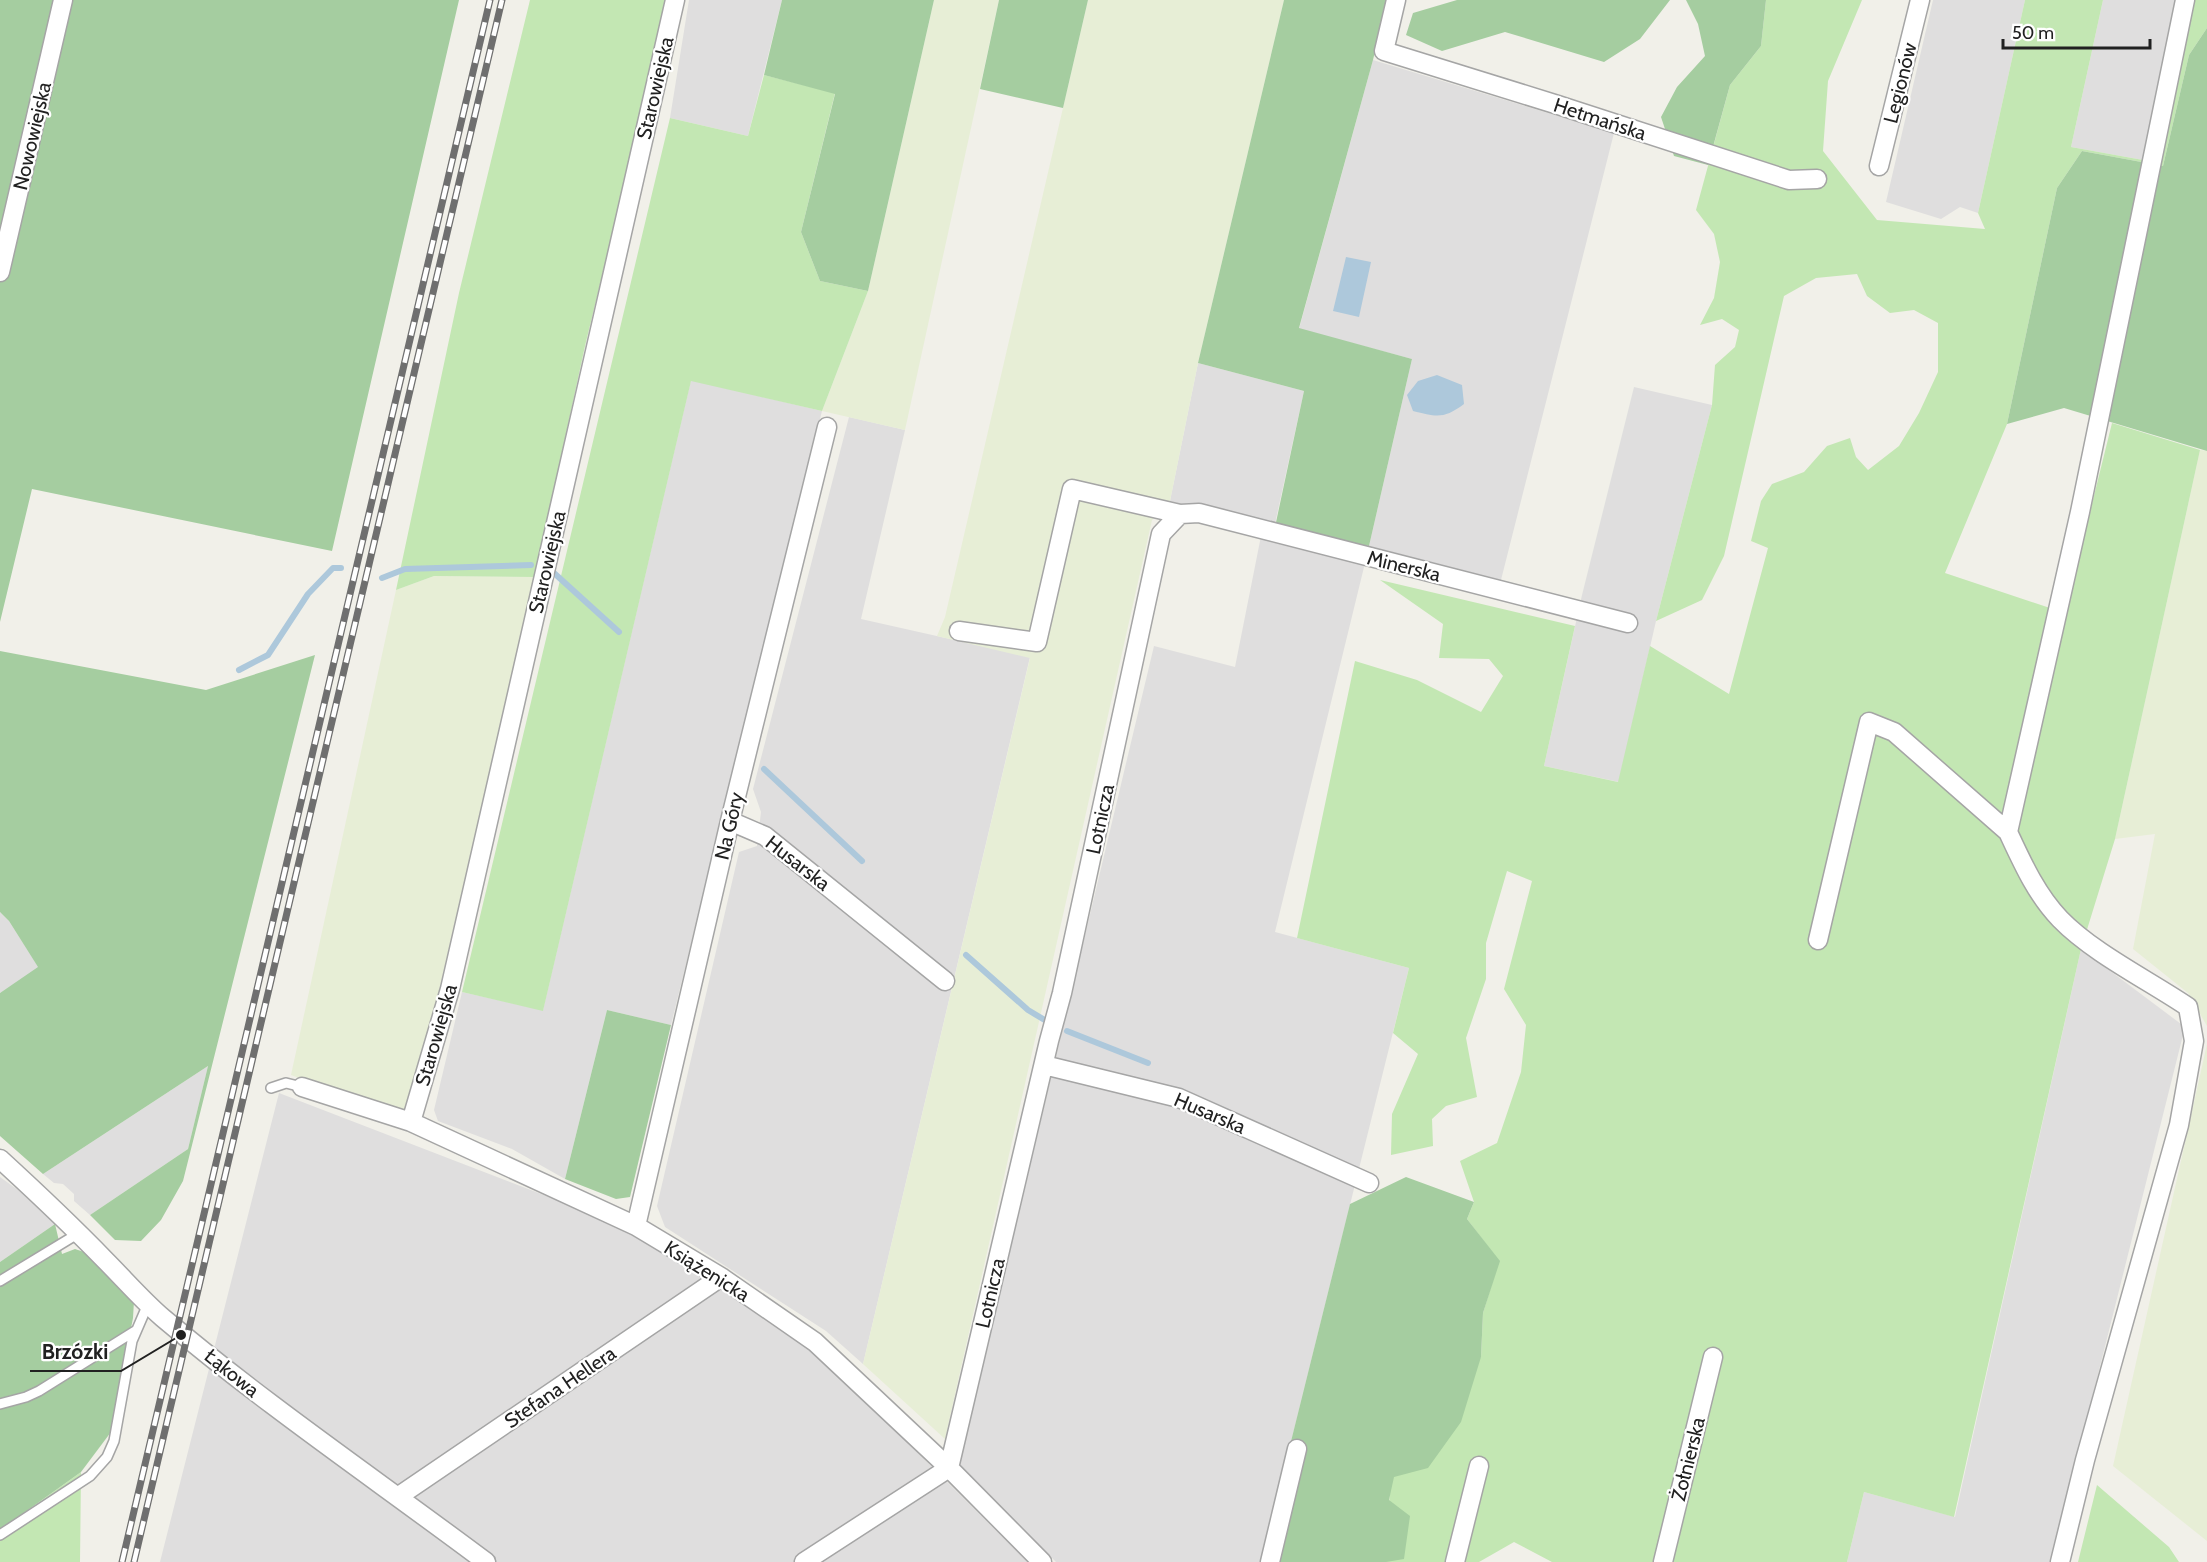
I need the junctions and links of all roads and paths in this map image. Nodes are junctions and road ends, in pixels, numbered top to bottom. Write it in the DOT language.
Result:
graph roads {
  1 [pos="63,0"];
  2 [pos="675,0"];
  3 [pos="1396,0"];
  4 [pos="1920,0"];
  5 [pos="2186,0"];
  6 [pos="1879,166"];
  7 [pos="1817,179"];
  8 [pos="0,272"];
  9 [pos="827,427"];
  10 [pos="1180,514"];
  11 [pos="1628,623"];
  12 [pos="959,631"];
  13 [pos="730,821"];
  14 [pos="2008,832"];
  15 [pos="1818,940"];
  16 [pos="945,981"];
  17 [pos="1044,1065"];
  18 [pos="302,1087"];
  19 [pos="271,1088"];
  20 [pos="411,1122"];
  21 [pos="0,1159"];
  22 [pos="1370,1183"];
  23 [pos="636,1226"];
  24 [pos="79,1233"];
  25 [pos="721,1277"];
  26 [pos="0,1281"];
  27 [pos="148,1304"];
  28 [pos="135,1331"];
  29 [pos="1713,1356"];
  30 [pos="0,1404"];
  31 [pos="1297,1449"];
  32 [pos="1479,1466"];
  33 [pos="949,1468"];
  34 [pos="399,1496"];
  35 [pos="0,1535"];
  36 [pos="486,1562"];
  37 [pos="804,1562"];
  38 [pos="1042,1562"];
  39 [pos="1270,1562"];
  40 [pos="1455,1562"];
  41 [pos="1663,1562"];
  42 [pos="2060,1562"];
  1 -- 8 [label="street, Nowowiejska"];
  2 -- 20 [label="street, Starowiejska"];
  3 -- 7 [label="street, Hetmańska"];
  4 -- 6 [label="street, Legionów"];
  5 -- 14 [label="street"];
  9 -- 13 [label="street, Na Góry"];
  10 -- 11 [label="street, Minerska"];
  10 -- 12 [label="street"];
  10 -- 17 [label="street, Lotnicza"];
  13 -- 16 [label="street, Husarska"];
  13 -- 23 [label="street, Na Góry"];
  14 -- 15 [label="street"];
  14 -- 42 [label="street"];
  17 -- 22 [label="street, Husarska"];
  17 -- 33 [label="street, Lotnicza"];
  18 -- 19 [label="lane"];
  18 -- 20 [label="street, Książenicka"];
  20 -- 23 [label="street, Książenicka"];
  21 -- 24 [label="street, Łąkowa"];
  23 -- 25 [label="street, Książenicka"];
  24 -- 26 [label="lane"];
  24 -- 27 [label="street, Łąkowa"];
  25 -- 33 [label="street, Książenicka"];
  25 -- 34 [label="street, Stefana Hellera"];
  27 -- 28 [label="lane"];
  27 -- 34 [label="street, Łąkowa"];
  28 -- 30 [label="lane"];
  28 -- 35 [label="lane"];
  29 -- 41 [label="street, Żołnierska"];
  31 -- 39 [label="street"];
  32 -- 40 [label="street"];
  33 -- 37 [label="street"];
  33 -- 38 [label="street, Książenicka"];
  34 -- 36 [label="street, Łąkowa"];
}
